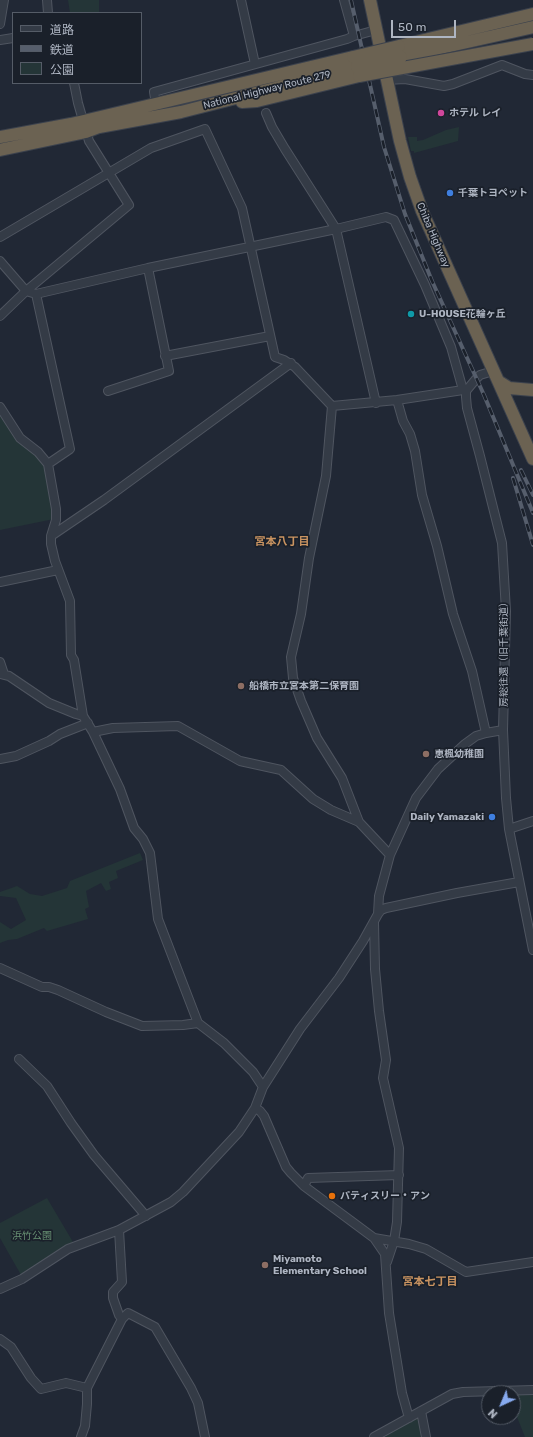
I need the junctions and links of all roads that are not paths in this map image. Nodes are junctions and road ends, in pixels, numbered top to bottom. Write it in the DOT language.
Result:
graph roads {
  1 [pos="4,0"];
  2 [pos="47,0"];
  3 [pos="241,0"];
  4 [pos="344,0"];
  5 [pos="370,0"];
  6 [pos="48,12"];
  7 [pos="533,14"];
  8 [pos="0,24"];
  9 [pos="533,27"];
  10 [pos="376,30"];
  11 [pos="354,36"];
  12 [pos="12,38"];
  13 [pos="0,40"];
  14 [pos="533,44"];
  15 [pos="400,52"];
  16 [pos="254,64"];
  17 [pos="356,67"];
  18 [pos="533,75"];
  19 [pos="387,80"];
  20 [pos="74,84"];
  21 [pos="156,104"];
  22 [pos="266,113"];
  23 [pos="83,120"];
  24 [pos="86,132"];
  25 [pos="0,137"];
  26 [pos="0,150"];
  27 [pos="109,173"];
  28 [pos="336,229"];
  29 [pos="0,237"];
  30 [pos="251,246"];
  31 [pos="0,261"];
  32 [pos="148,268"];
  33 [pos="26,291"];
  34 [pos="36,294"];
  35 [pos="0,316"];
  36 [pos="270,336"];
  37 [pos="166,356"];
  38 [pos="290,363"];
  39 [pos="496,376"];
  40 [pos="533,390"];
  41 [pos="108,391"];
  42 [pos="464,391"];
  43 [pos="397,400"];
  44 [pos="376,402"];
  45 [pos="332,406"];
  46 [pos="0,407"];
  47 [pos="533,459"];
  48 [pos="48,464"];
  49 [pos="51,536"];
  50 [pos="58,570"];
  51 [pos="0,582"];
  52 [pos="0,662"];
  53 [pos="2,674"];
  54 [pos="86,720"];
  55 [pos="503,730"];
  56 [pos="93,732"];
  57 [pos="486,733"];
  58 [pos="0,759"];
  59 [pos="359,822"];
  60 [pos="533,822"];
  61 [pos="509,828"];
  62 [pos="390,855"];
  63 [pos="519,882"];
  64 [pos="376,917"];
  65 [pos="533,950"];
  66 [pos="0,968"];
  67 [pos="198,1023"];
  68 [pos="19,1059"];
  69 [pos="263,1088"];
  70 [pos="255,1108"];
  71 [pos="399,1175"];
  72 [pos="304,1186"];
  73 [pos="146,1216"];
  74 [pos="119,1230"];
  75 [pos="374,1238"];
  76 [pos="394,1241"];
  77 [pos="533,1262"];
  78 [pos="386,1263"];
  79 [pos="0,1289"];
  80 [pos="122,1319"];
  81 [pos="0,1339"];
  82 [pos="87,1388"];
  83 [pos="533,1390"];
  84 [pos="421,1411"];
  85 [pos="409,1418"];
  86 [pos="81,1437"];
  87 [pos="205,1437"];
  88 [pos="374,1437"];
  89 [pos="426,1437"];
  1 -- 8 [label="street"];
  2 -- 6 [label="street"];
  3 -- 16 [label="street"];
  4 -- 11 [label="street"];
  5 -- 10 [label="highway, Chiba Highway"];
  7 -- 15 [label="highway, National Highway Route 279"];
  9 -- 15 [label="highway, National Highway Route 279"];
  10 -- 11 [label="street"];
  10 -- 19 [label="highway, Chiba Highway"];
  11 -- 16 [label="street"];
  12 -- 13 [label="street"];
  14 -- 17 [label="highway, bridge"];
  15 -- 17 [label="highway, National Highway Route 279, bridge"];
  16 -- 21 [label="street"];
  17 -- 21 [label="highway, National Highway Route 279"];
  17 -- 24 [label="highway, National Highway Route 279"];
  18 -- 19 [label="street"];
  19 -- 39 [label="highway, Chiba Highway"];
  20 -- 23 [label="street"];
  21 -- 23 [label="highway, National Highway Route 279"];
  22 -- 28 [label="street"];
  23 -- 24 [label="street"];
  23 -- 25 [label="highway, National Highway Route 279"];
  24 -- 26 [label="highway, National Highway Route 279"];
  24 -- 27 [label="street"];
  27 -- 29 [label="street"];
  27 -- 30 [label="street"];
  27 -- 33 [label="street"];
  28 -- 30 [label="street, 房総往還（旧千葉街道）"];
  28 -- 42 [label="street, 房総往還（旧千葉街道）"];
  28 -- 44 [label="street"];
  30 -- 32 [label="street, 房総往還（旧千葉街道）"];
  30 -- 36 [label="street"];
  31 -- 33 [label="street"];
  32 -- 34 [label="street, 房総往還（旧千葉街道）"];
  32 -- 37 [label="street"];
  33 -- 34 [label="street"];
  33 -- 35 [label="street"];
  34 -- 48 [label="street"];
  36 -- 37 [label="street"];
  36 -- 38 [label="street"];
  37 -- 41 [label="street"];
  38 -- 45 [label="street"];
  38 -- 49 [label="street"];
  39 -- 40 [label="highway"];
  39 -- 42 [label="street"];
  39 -- 47 [label="highway, Chiba Highway"];
  42 -- 43 [label="street"];
  42 -- 55 [label="street, 房総往還（旧千葉街道）"];
  43 -- 44 [label="street"];
  43 -- 57 [label="street"];
  44 -- 45 [label="street"];
  45 -- 59 [label="street"];
  46 -- 48 [label="street"];
  48 -- 49 [label="street"];
  49 -- 50 [label="street"];
  50 -- 51 [label="street"];
  50 -- 54 [label="street"];
  52 -- 53 [label="street"];
  53 -- 54 [label="street"];
  54 -- 56 [label="street"];
  54 -- 58 [label="street"];
  55 -- 57 [label="street"];
  55 -- 61 [label="street, 房総往還（旧千葉街道）"];
  56 -- 59 [label="street"];
  56 -- 67 [label="street"];
  57 -- 62 [label="street"];
  59 -- 62 [label="street"];
  60 -- 61 [label="street"];
  61 -- 63 [label="street, 房総往還（旧千葉街道）"];
  62 -- 64 [label="street"];
  63 -- 64 [label="street"];
  63 -- 65 [label="street, 房総往還（旧千葉街道）"];
  64 -- 69 [label="street"];
  64 -- 71 [label="street"];
  66 -- 67 [label="street"];
  67 -- 69 [label="street"];
  68 -- 73 [label="street"];
  69 -- 70 [label="street"];
  70 -- 72 [label="street"];
  70 -- 73 [label="street"];
  71 -- 72 [label="street"];
  71 -- 76 [label="street"];
  72 -- 75 [label="street"];
  73 -- 74 [label="street"];
  74 -- 79 [label="street"];
  74 -- 80 [label="street"];
  75 -- 76 [label="street"];
  75 -- 78 [label="street"];
  76 -- 77 [label="street"];
  76 -- 78 [label="street"];
  78 -- 85 [label="street"];
  80 -- 82 [label="street"];
  80 -- 87 [label="street"];
  81 -- 82 [label="street"];
  82 -- 86 [label="street"];
  83 -- 84 [label="street"];
  84 -- 85 [label="street"];
  84 -- 89 [label="street"];
  85 -- 88 [label="street"];
}
